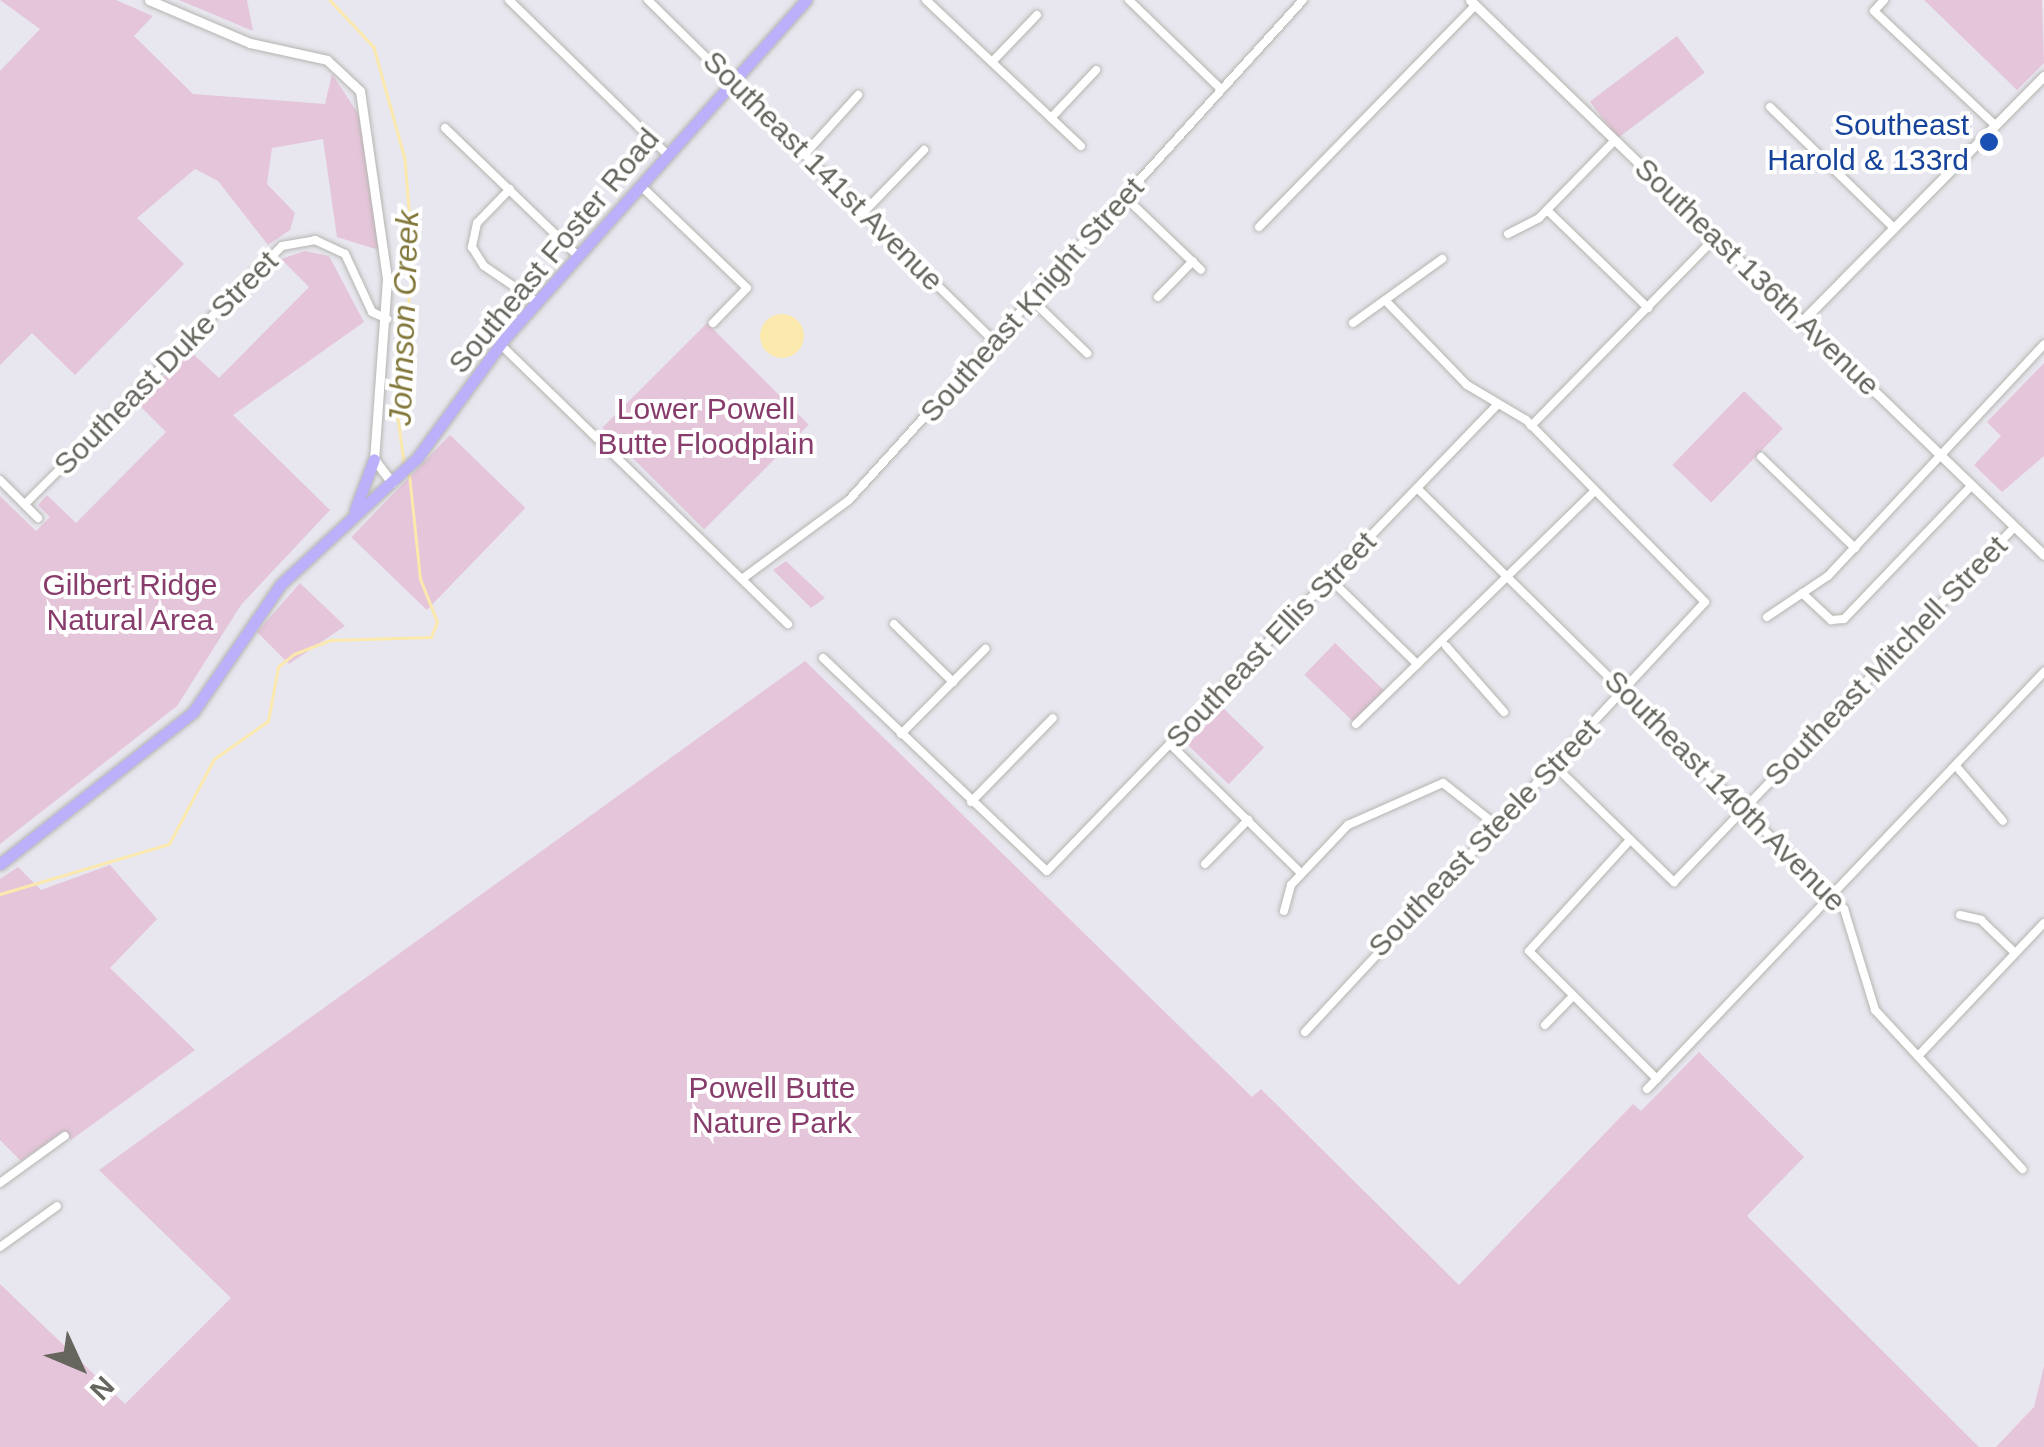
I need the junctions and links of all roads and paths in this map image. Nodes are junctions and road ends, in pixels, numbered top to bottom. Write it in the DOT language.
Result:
graph roads {
  1 [pos="148,0"];
  2 [pos="510,0"];
  3 [pos="648,0"];
  4 [pos="806,0"];
  5 [pos="1129,0"];
  6 [pos="1303,0"];
  7 [pos="1884,0"];
  8 [pos="933,2"];
  9 [pos="1473,3"];
  10 [pos="1037,14"];
  11 [pos="992,62"];
  12 [pos="1096,70"];
  13 [pos="2044,76"];
  14 [pos="730,85"];
  15 [pos="1220,88"];
  16 [pos="858,95"];
  17 [pos="1770,107"];
  18 [pos="1051,118"];
  19 [pos="1995,125"];
  20 [pos="446,128"];
  21 [pos="1615,140"];
  22 [pos="1081,146"];
  23 [pos="924,150"];
  24 [pos="804,154"];
  25 [pos="668,155"];
  26 [pos="640,186"];
  27 [pos="510,188"];
  28 [pos="1125,197"];
  29 [pos="1547,210"];
  30 [pos="863,213"];
  31 [pos="1259,227"];
  32 [pos="1894,228"];
  33 [pos="1508,234"];
  34 [pos="1716,237"];
  35 [pos="578,256"];
  36 [pos="1442,259"];
  37 [pos="1193,260"];
  38 [pos="1200,270"];
  39 [pos="1158,297"];
  40 [pos="1385,300"];
  41 [pos="537,302"];
  42 [pos="1034,302"];
  43 [pos="1648,308"];
  44 [pos="386,319"];
  45 [pos="1802,321"];
  46 [pos="713,324"];
  47 [pos="1353,324"];
  48 [pos="996,343"];
  49 [pos="500,344"];
  50 [pos="2044,344"];
  51 [pos="1088,353"];
  52 [pos="1497,405"];
  53 [pos="1531,426"];
  54 [pos="1938,452"];
  55 [pos="1761,457"];
  56 [pos="374,459"];
  57 [pos="0,480"];
  58 [pos="395,480"];
  59 [pos="1972,485"];
  60 [pos="1416,488"];
  61 [pos="1595,491"];
  62 [pos="25,504"];
  63 [pos="38,518"];
  64 [pos="351,518"];
  65 [pos="2015,527"];
  66 [pos="1856,548"];
  67 [pos="2044,555"];
  68 [pos="1330,578"];
  69 [pos="1509,578"];
  70 [pos="742,579"];
  71 [pos="1802,592"];
  72 [pos="1767,617"];
  73 [pos="788,624"];
  74 [pos="894,624"];
  75 [pos="1446,646"];
  76 [pos="986,649"];
  77 [pos="824,658"];
  78 [pos="1416,664"];
  79 [pos="2044,672"];
  80 [pos="953,682"];
  81 [pos="1626,690"];
  82 [pos="1504,712"];
  83 [pos="1053,718"];
  84 [pos="1356,724"];
  85 [pos="902,734"];
  86 [pos="1170,745"];
  87 [pos="1554,766"];
  88 [pos="1956,766"];
  89 [pos="971,802"];
  90 [pos="1744,810"];
  91 [pos="1248,820"];
  92 [pos="2002,822"];
  93 [pos="1496,825"];
  94 [pos="1630,840"];
  95 [pos="0,864"];
  96 [pos="1205,864"];
  97 [pos="1302,873"];
  98 [pos="1832,896"];
  99 [pos="1284,911"];
  100 [pos="1960,915"];
  101 [pos="2044,923"];
  102 [pos="2016,953"];
  103 [pos="1572,997"];
  104 [pos="1546,1024"];
  105 [pos="1305,1032"];
  106 [pos="1920,1054"];
  107 [pos="1657,1079"];
  108 [pos="1648,1089"];
  109 [pos="65,1136"];
  110 [pos="2022,1169"];
  111 [pos="0,1183"];
  112 [pos="57,1206"];
  113 [pos="0,1247"];
  1 -- 44 [label="street"];
  2 -- 25 [label="street"];
  3 -- 14 [label="street, Southeast 141st Avenue"];
  4 -- 14 [label="main road, Southeast Foster Road"];
  5 -- 15 [label="street"];
  6 -- 15 [label="street, Southeast Knight Street"];
  7 -- 19 [label="street"];
  8 -- 11 [label="street"];
  9 -- 21 [label="street, Southeast 136th Avenue"];
  9 -- 31 [label="street"];
  10 -- 11 [label="street"];
  11 -- 18 [label="street"];
  12 -- 18 [label="street"];
  13 -- 19 [label="street"];
  14 -- 24 [label="street, Southeast 141st Avenue"];
  14 -- 25 [label="main road, Southeast Foster Road"];
  15 -- 28 [label="street, Southeast Knight Street"];
  16 -- 24 [label="street"];
  17 -- 32 [label="street"];
  18 -- 22 [label="street"];
  19 -- 32 [label="street"];
  20 -- 27 [label="street"];
  21 -- 29 [label="street"];
  21 -- 34 [label="street, Southeast 136th Avenue"];
  23 -- 30 [label="street"];
  24 -- 30 [label="street, Southeast 141st Avenue"];
  25 -- 26 [label="main road, Southeast Foster Road"];
  26 -- 35 [label="main road, Southeast Foster Road"];
  26 -- 46 [label="street"];
  27 -- 35 [label="street"];
  27 -- 41 [label="street"];
  28 -- 37 [label="street"];
  28 -- 42 [label="street, Southeast Knight Street"];
  29 -- 33 [label="street"];
  29 -- 43 [label="street"];
  30 -- 48 [label="street, Southeast 141st Avenue"];
  32 -- 45 [label="street"];
  34 -- 43 [label="street"];
  34 -- 45 [label="street, Southeast 136th Avenue"];
  35 -- 41 [label="main road, Southeast Foster Road"];
  36 -- 40 [label="street"];
  37 -- 38 [label="street"];
  37 -- 39 [label="street"];
  40 -- 47 [label="street"];
  40 -- 52 [label="street"];
  41 -- 49 [label="main road, Southeast Foster Road"];
  42 -- 48 [label="street, Southeast Knight Street"];
  42 -- 51 [label="street"];
  43 -- 53 [label="street"];
  44 -- 56 [label="street"];
  44 -- 62 [label="street, Southeast Duke Street"];
  45 -- 54 [label="street, Southeast 136th Avenue"];
  48 -- 70 [label="street, Southeast Knight Street"];
  49 -- 58 [label="main road, Southeast Foster Road"];
  49 -- 70 [label="street"];
  50 -- 54 [label="street"];
  52 -- 53 [label="street"];
  52 -- 60 [label="street, Southeast Ellis Street"];
  53 -- 61 [label="street"];
  54 -- 59 [label="street, Southeast 136th Avenue"];
  54 -- 66 [label="street"];
  55 -- 66 [label="street"];
  56 -- 58 [label="street"];
  56 -- 64 [label="main road"];
  57 -- 62 [label="street"];
  58 -- 64 [label="main road, Southeast Foster Road"];
  59 -- 65 [label="street, Southeast 136th Avenue"];
  59 -- 71 [label="street"];
  60 -- 68 [label="street, Southeast Ellis Street"];
  60 -- 69 [label="street, Southeast 140th Avenue"];
  61 -- 69 [label="street"];
  61 -- 81 [label="street, Southeast Steele Street"];
  62 -- 63 [label="street"];
  64 -- 95 [label="main road, Southeast Foster Road"];
  65 -- 67 [label="street, Southeast 136th Avenue"];
  65 -- 90 [label="street, Southeast Mitchell Street"];
  66 -- 71 [label="street"];
  68 -- 78 [label="street"];
  68 -- 86 [label="street, Southeast Ellis Street"];
  69 -- 75 [label="street"];
  69 -- 81 [label="street, Southeast 140th Avenue"];
  70 -- 73 [label="street"];
  71 -- 72 [label="street"];
  74 -- 80 [label="street"];
  75 -- 78 [label="street"];
  75 -- 82 [label="street"];
  76 -- 80 [label="street"];
  77 -- 85 [label="street"];
  78 -- 84 [label="street"];
  79 -- 88 [label="street"];
  80 -- 85 [label="street"];
  81 -- 87 [label="street, Southeast Steele Street"];
  81 -- 90 [label="street, Southeast 140th Avenue"];
  83 -- 89 [label="street"];
  85 -- 89 [label="street"];
  86 -- 89 [label="street, Southeast Ellis Street"];
  86 -- 91 [label="street"];
  87 -- 93 [label="street, Southeast Steele Street"];
  87 -- 94 [label="street"];
  88 -- 92 [label="street"];
  88 -- 98 [label="street"];
  90 -- 94 [label="street, Southeast Mitchell Street"];
  90 -- 98 [label="street, Southeast 140th Avenue"];
  91 -- 96 [label="street"];
  91 -- 97 [label="street"];
  93 -- 97 [label="street"];
  93 -- 105 [label="street, Southeast Steele Street"];
  94 -- 103 [label="street"];
  97 -- 99 [label="street"];
  98 -- 106 [label="street, Southeast 140th Avenue"];
  98 -- 107 [label="street"];
  100 -- 102 [label="street"];
  101 -- 102 [label="street"];
  102 -- 106 [label="street"];
  103 -- 104 [label="street"];
  103 -- 107 [label="street"];
  106 -- 110 [label="street, Southeast 140th Avenue"];
  107 -- 108 [label="street"];
  109 -- 111 [label="street"];
  112 -- 113 [label="street"];
}
